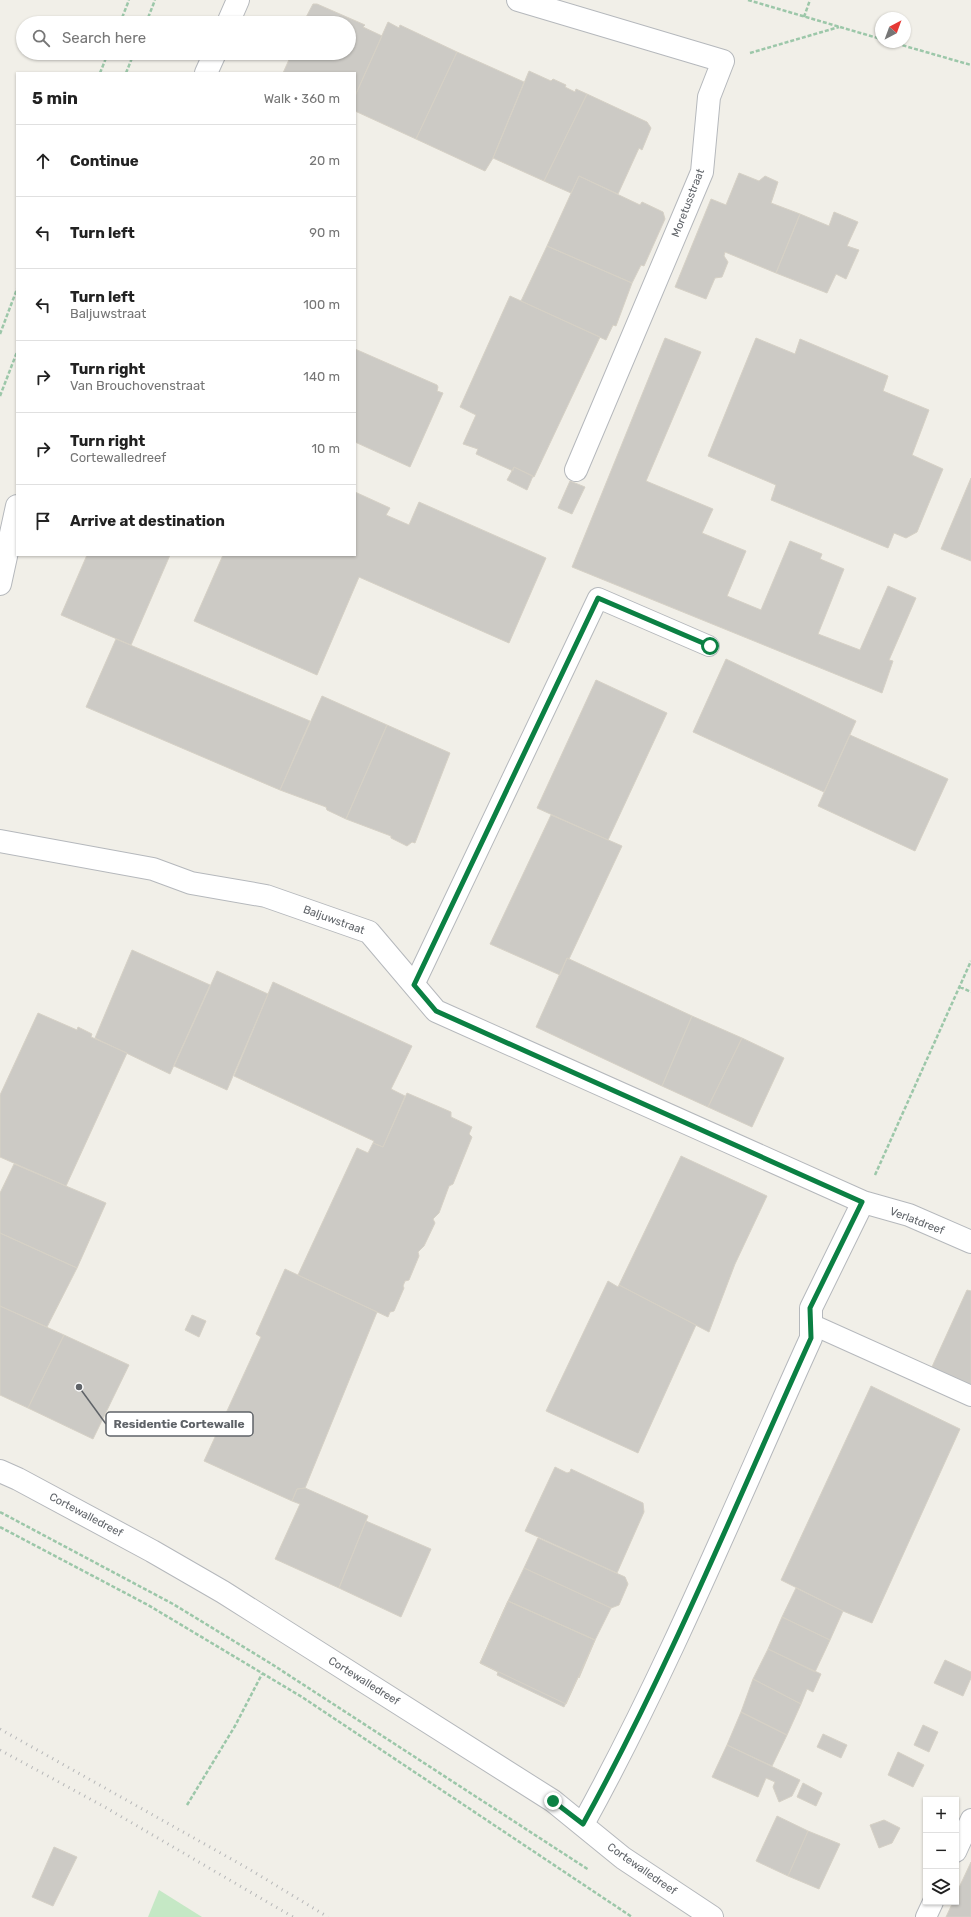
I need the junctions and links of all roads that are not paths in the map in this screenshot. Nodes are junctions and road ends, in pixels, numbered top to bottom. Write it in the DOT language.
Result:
graph roads {
  1 [pos="238,0"];
  2 [pos="518,0"];
  3 [pos="231,16"];
  4 [pos="212,60"];
  5 [pos="206,72"];
  6 [pos="576,470"];
  7 [pos="16,511"];
  8 [pos="0,584"];
  9 [pos="710,646"];
  10 [pos="0,841"];
  11 [pos="414,985"];
  12 [pos="862,1202"];
  13 [pos="971,1242"];
  14 [pos="811,1324"];
  15 [pos="971,1396"];
  16 [pos="0,1471"];
  17 [pos="971,1819"];
  18 [pos="583,1824"];
  19 [pos="959,1845"];
  20 [pos="932,1905"];
  21 [pos="712,1917"];
  22 [pos="926,1917"];
  1 -- 3 [label="street"];
  2 -- 6 [label="street, Moretusstraat"];
  4 -- 5 [label="street"];
  7 -- 8 [label="street"];
  9 -- 11 [label="lane"];
  10 -- 11 [label="street, Baljuwstraat"];
  11 -- 12 [label="street, Baljuwstraat"];
  12 -- 13 [label="street, Verlatdreef"];
  12 -- 14 [label="street"];
  14 -- 15 [label="lane"];
  14 -- 18 [label="street"];
  16 -- 18 [label="street, Cortewalledreef"];
  17 -- 19 [label="lane"];
  18 -- 21 [label="street, Cortewalledreef"];
  20 -- 22 [label="lane"];
}
